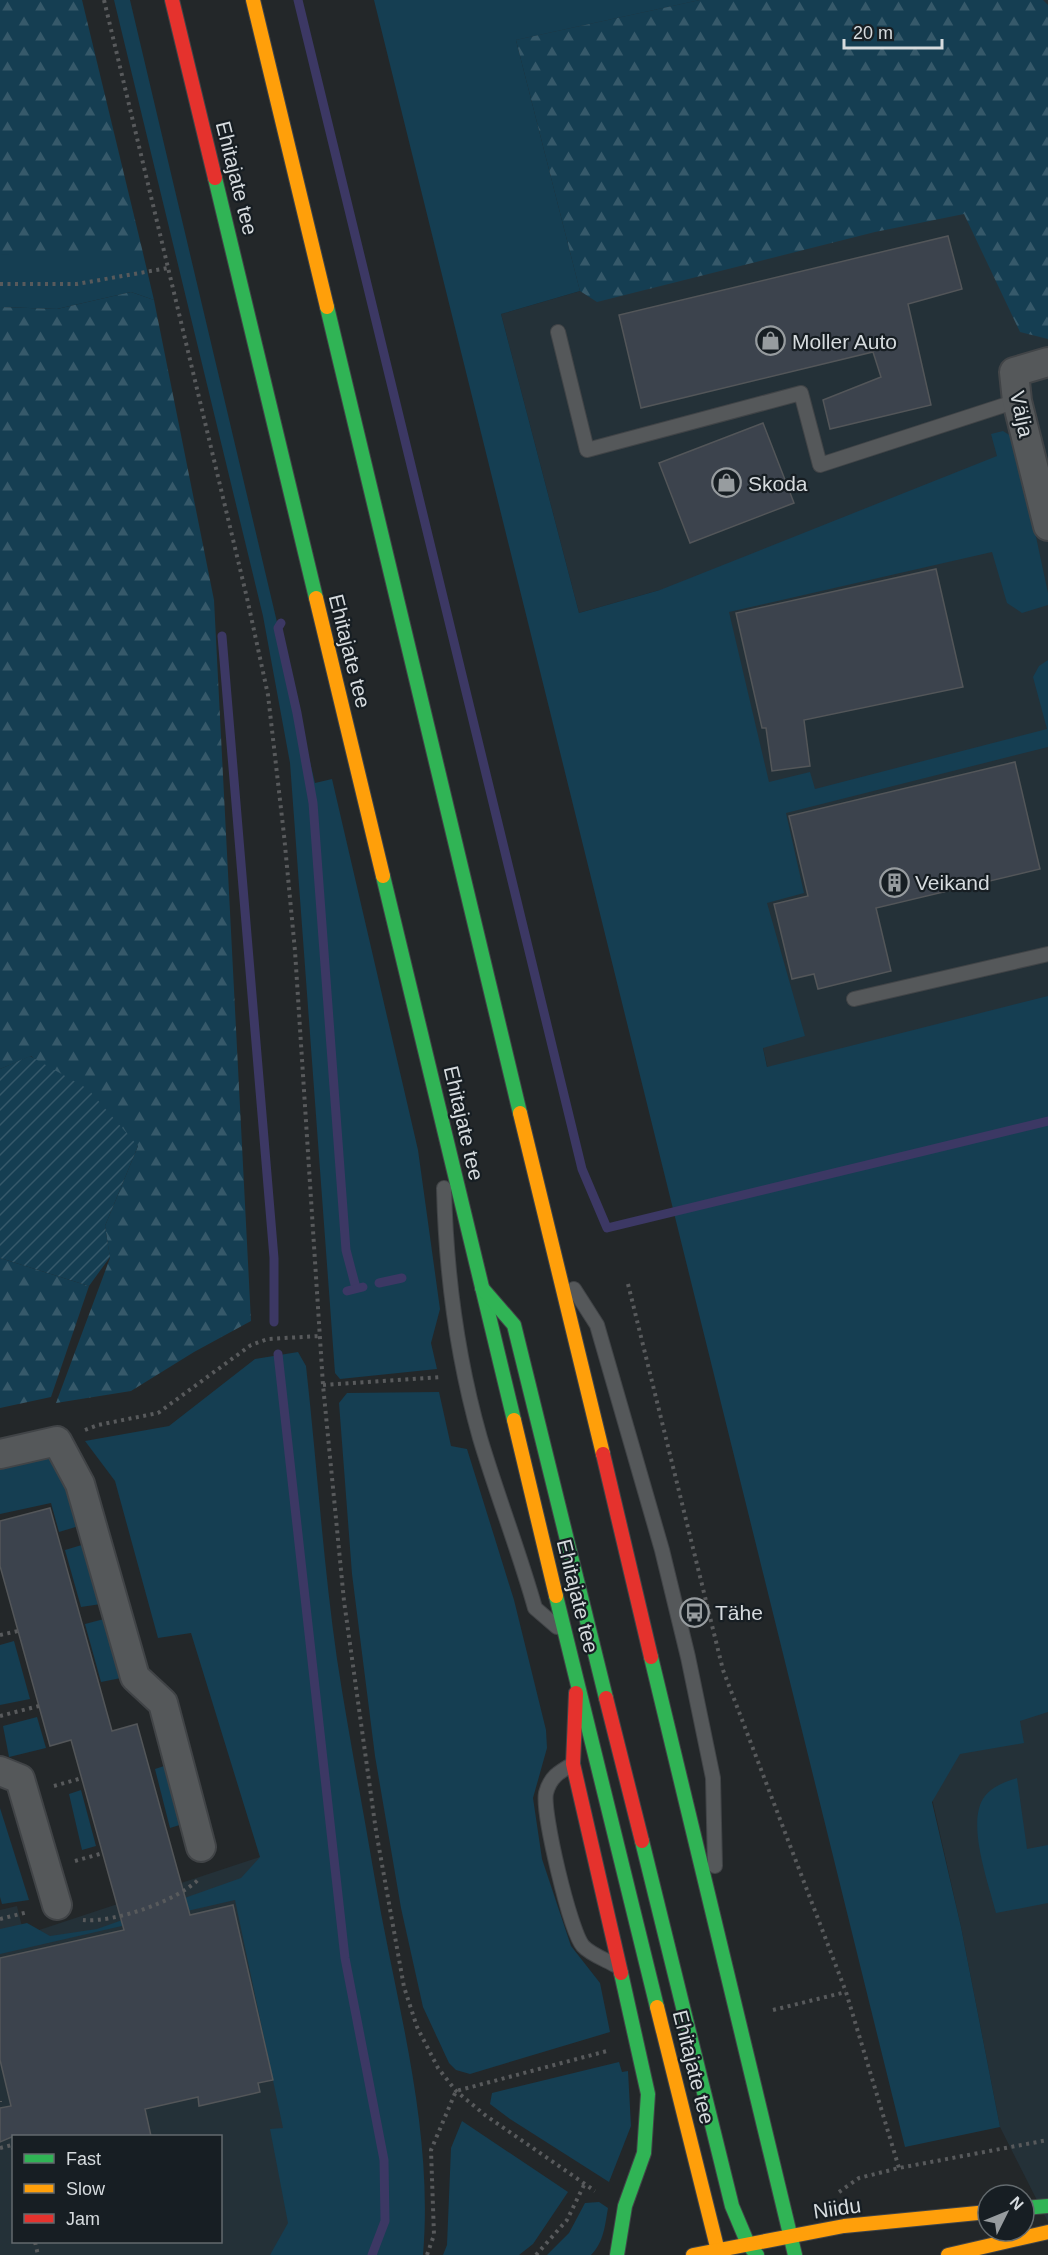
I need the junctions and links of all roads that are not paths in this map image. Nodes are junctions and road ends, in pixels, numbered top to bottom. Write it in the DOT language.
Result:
graph roads {
  1 [pos="172,0"];
  2 [pos="253,0"];
  3 [pos="558,332"];
  4 [pos="1048,362"];
  5 [pos="1017,401"];
  6 [pos="1048,526"];
  7 [pos="1048,954"];
  8 [pos="854,999"];
  9 [pos="443,1126"];
  10 [pos="556,1260"];
  11 [pos="482,1288"];
  12 [pos="0,1454"];
  13 [pos="565,1634"];
  14 [pos="576,1677"];
  15 [pos="573,1764"];
  16 [pos="0,1771"];
  17 [pos="201,1847"];
  18 [pos="57,1905"];
  19 [pos="716,1922"];
  20 [pos="619,1967"];
  21 [pos="976,2213"];
  22 [pos="1047,2233"];
  23 [pos="791,2236"];
  24 [pos="752,2249"];
  25 [pos="726,2251"];
  26 [pos="617,2255"];
  27 [pos="693,2255"];
  28 [pos="795,2255"];
  29 [pos="948,2255"];
  30 [pos="997,2255"];
  1 -- 9 [label="main road, Ehitajate tee"];
  2 -- 10 [label="main road"];
  3 -- 5 [label="lane"];
  4 -- 5 [label="street, Välja"];
  5 -- 6 [label="street, Välja"];
  7 -- 8 [label="lane"];
  9 -- 11 [label="main road, Ehitajate tee"];
  9 -- 13 [label="lane"];
  10 -- 19 [label="main road"];
  10 -- 19 [label="lane"];
  11 -- 13 [label="main road, Ehitajate tee"];
  11 -- 24 [label="main road"];
  12 -- 17 [label="street"];
  13 -- 14 [label="main road, Ehitajate tee"];
  14 -- 15 [label="main road"];
  14 -- 25 [label="main road, Ehitajate tee"];
  15 -- 20 [label="main road"];
  15 -- 20 [label="lane"];
  16 -- 18 [label="street"];
  19 -- 23 [label="main road"];
  20 -- 26 [label="main road"];
  21 -- 23 [label="main road, Niidu"];
  22 -- 29 [label="main road"];
  22 -- 30 [label="main road"];
  23 -- 24 [label="main road, Niidu"];
  23 -- 28 [label="main road"];
  24 -- 25 [label="main road, Niidu"];
  25 -- 27 [label="main road, Niidu"];
}
